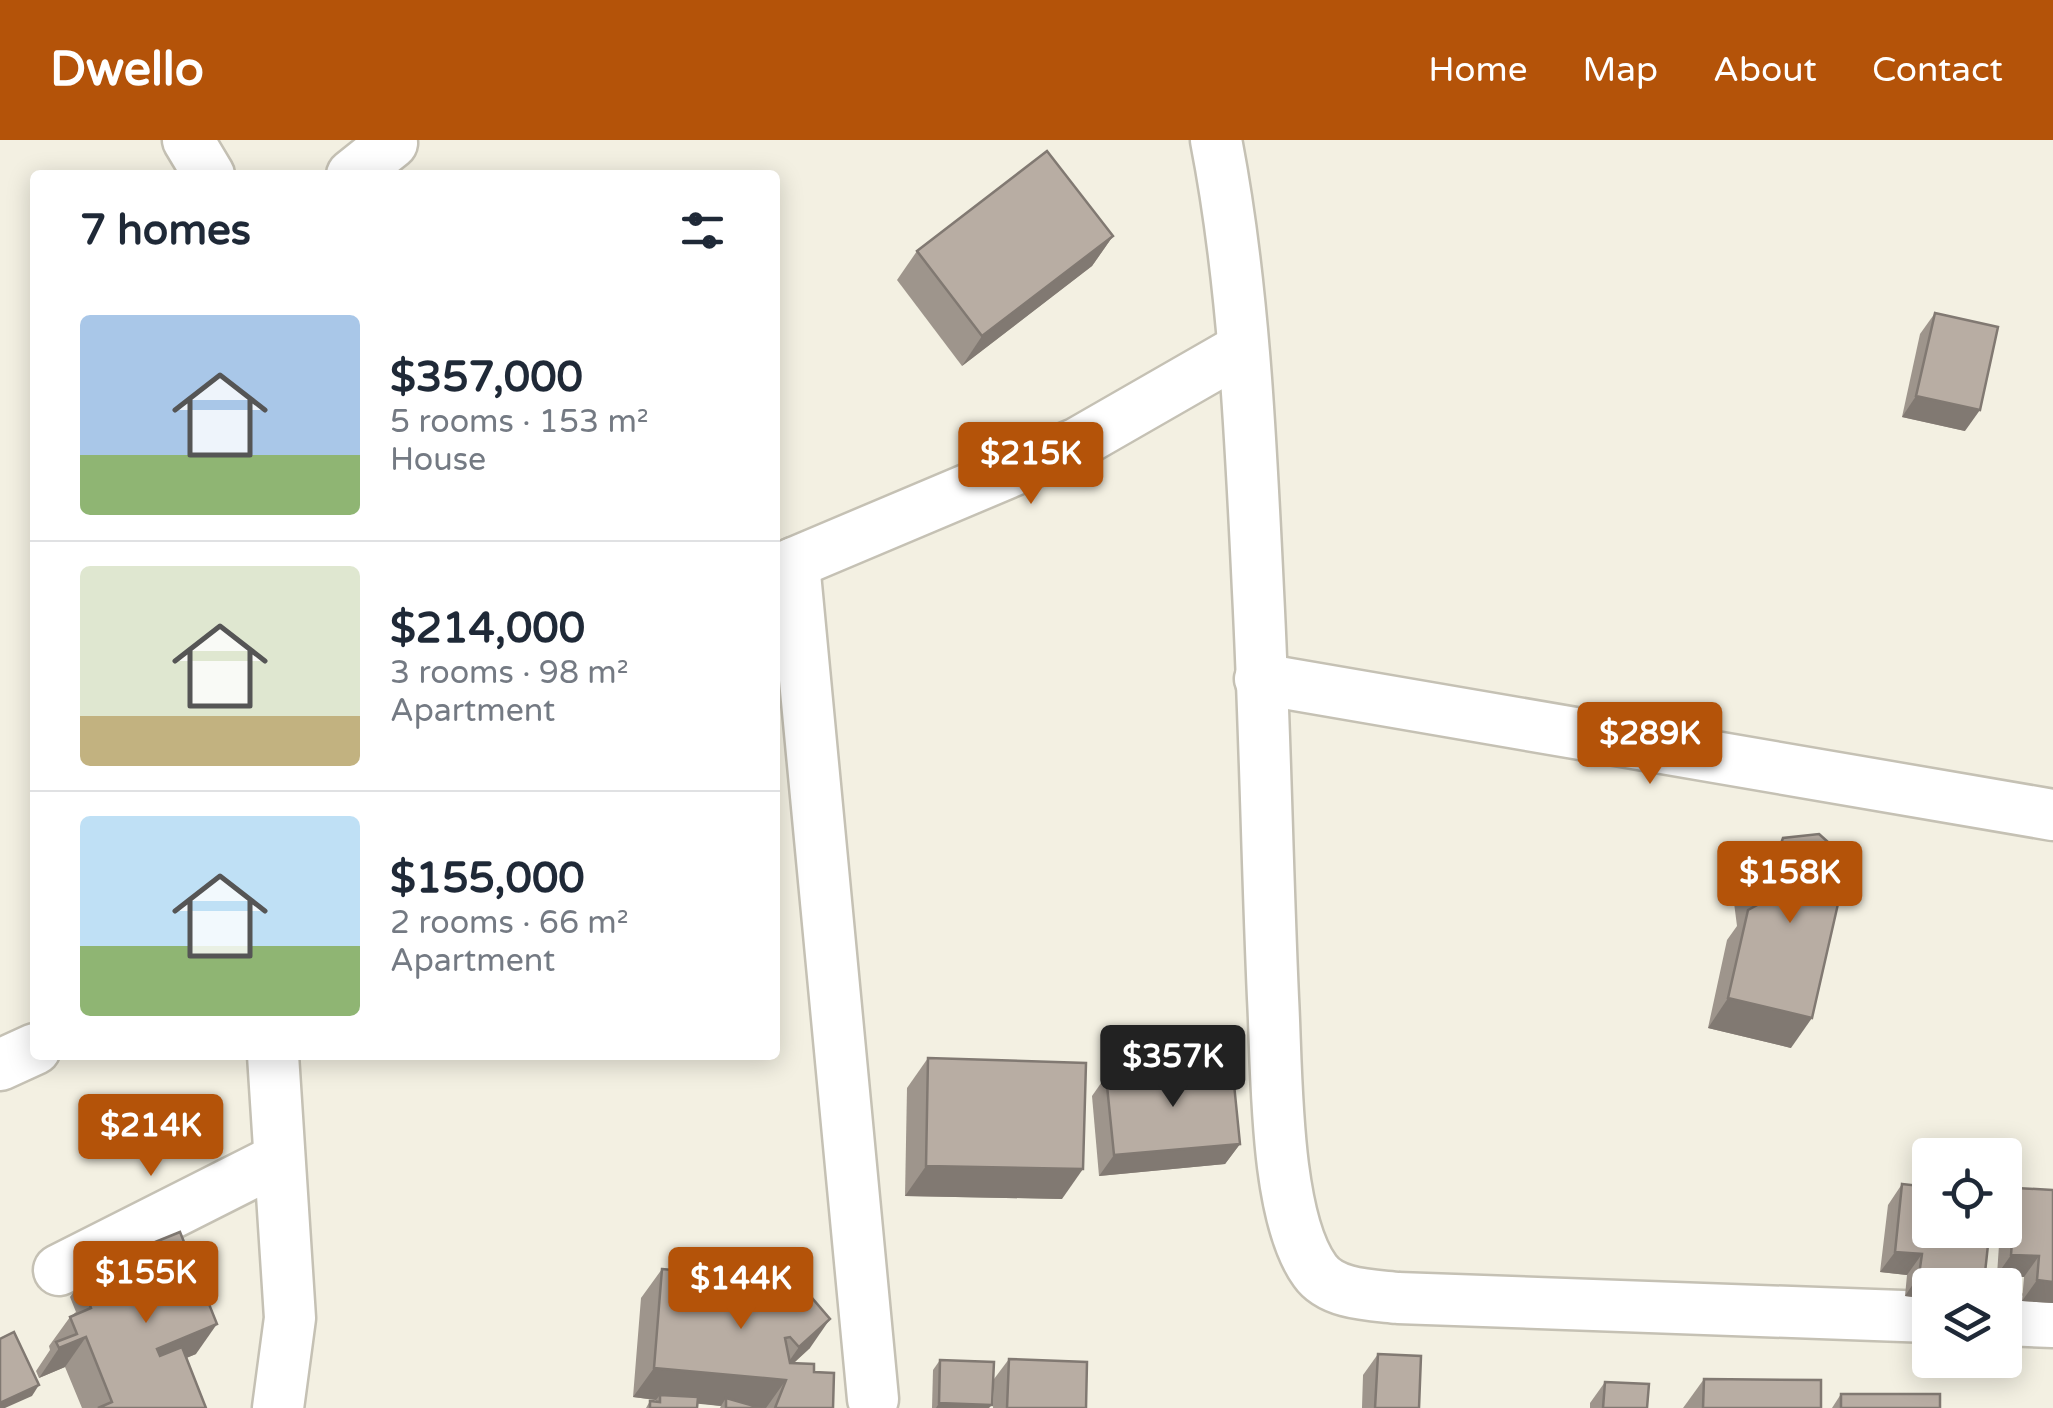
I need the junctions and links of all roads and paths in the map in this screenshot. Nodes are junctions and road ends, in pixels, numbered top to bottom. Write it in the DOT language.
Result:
graph roads {
  1 [pos="188,140"];
  2 [pos="1216,140"];
  3 [pos="392,142"];
  4 [pos="206,170"];
  5 [pos="358,170"];
  6 [pos="1240,350"];
  7 [pos="784,567"];
  8 [pos="1260,680"];
  9 [pos="2053,815"];
  10 [pos="30,1051"];
  11 [pos="273,1060"];
  12 [pos="0,1064"];
  13 [pos="279,1159"];
  14 [pos="58,1270"];
  15 [pos="1912,1316"];
  16 [pos="2022,1321"];
  17 [pos="2053,1322"];
  18 [pos="873,1399"];
  19 [pos="278,1408"];
  1 -- 4 [label="street"];
  2 -- 6 [label="street"];
  3 -- 5 [label="street"];
  6 -- 7 [label="street"];
  6 -- 8 [label="street"];
  7 -- 18 [label="street"];
  8 -- 9 [label="street"];
  8 -- 15 [label="street"];
  10 -- 12 [label="street"];
  11 -- 13 [label="street"];
  13 -- 14 [label="street"];
  13 -- 19 [label="street"];
  16 -- 17 [label="street"];
}
